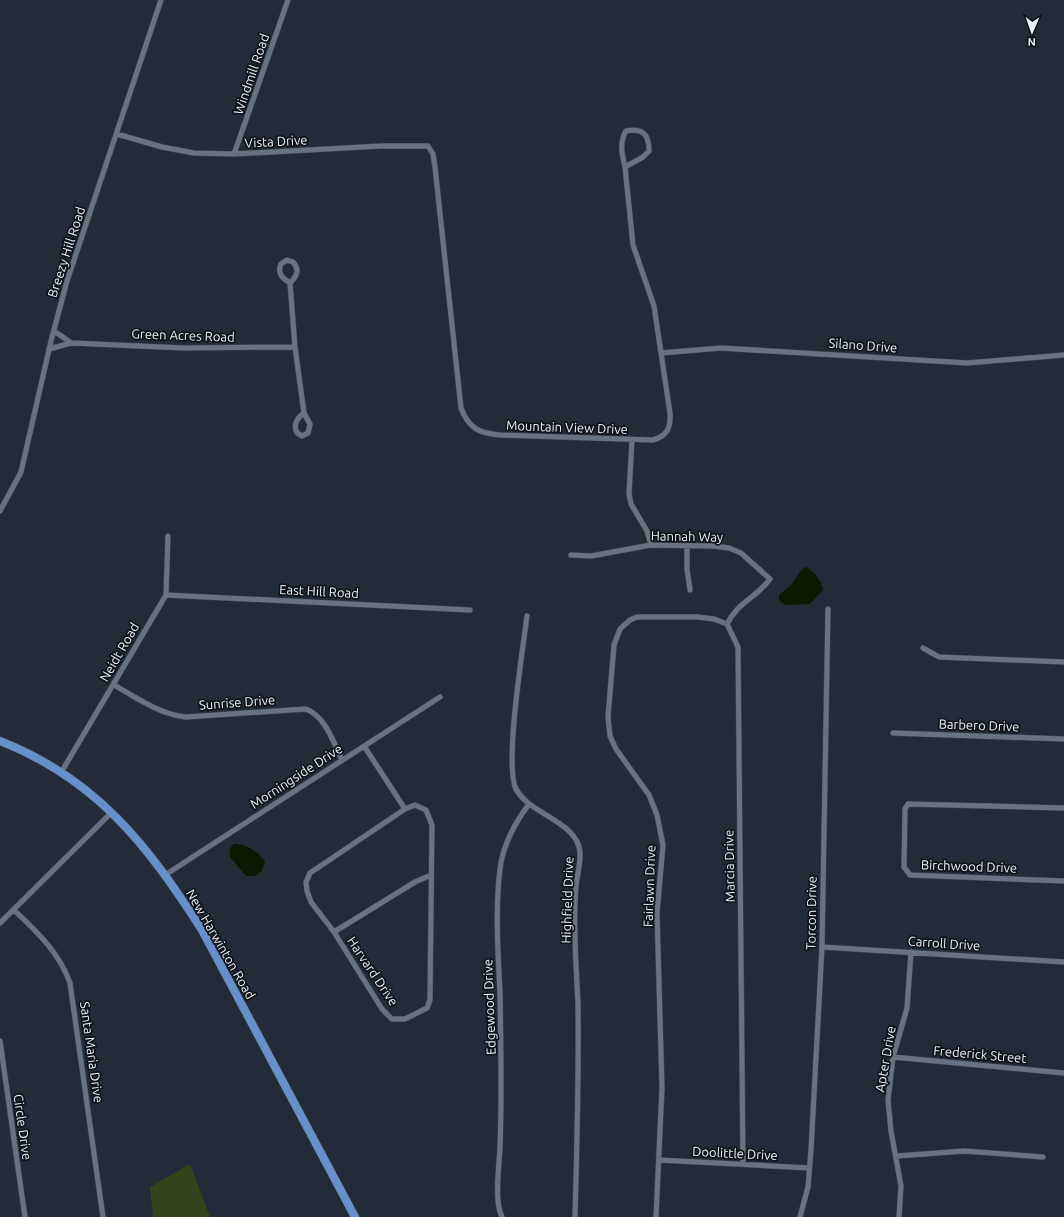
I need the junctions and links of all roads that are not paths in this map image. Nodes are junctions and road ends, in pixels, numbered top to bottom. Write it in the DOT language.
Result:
graph roads {
  1 [pos="161,0"];
  2 [pos="288,0"];
  3 [pos="117,134"];
  4 [pos="234,154"];
  5 [pos="433,154"];
  6 [pos="625,167"];
  7 [pos="290,283"];
  8 [pos="54,331"];
  9 [pos="71,343"];
  10 [pos="295,347"];
  11 [pos="49,349"];
  12 [pos="661,353"];
  13 [pos="1064,354"];
  14 [pos="304,413"];
  15 [pos="632,440"];
  16 [pos="0,511"];
  17 [pos="168,536"];
  18 [pos="651,545"];
  19 [pos="687,545"];
  20 [pos="570,555"];
  21 [pos="690,590"];
  22 [pos="166,594"];
  23 [pos="828,609"];
  24 [pos="470,610"];
  25 [pos="527,616"];
  26 [pos="727,624"];
  27 [pos="923,648"];
  28 [pos="1064,662"];
  29 [pos="114,685"];
  30 [pos="440,697"];
  31 [pos="893,733"];
  32 [pos="1064,739"];
  33 [pos="0,741"];
  34 [pos="364,746"];
  35 [pos="342,760"];
  36 [pos="62,771"];
  37 [pos="529,804"];
  38 [pos="1064,808"];
  39 [pos="405,809"];
  40 [pos="112,812"];
  41 [pos="431,875"];
  42 [pos="165,876"];
  43 [pos="1064,881"];
  44 [pos="14,910"];
  45 [pos="0,923"];
  46 [pos="334,932"];
  47 [pos="822,947"];
  48 [pos="911,952"];
  49 [pos="1064,962"];
  50 [pos="0,1041"];
  51 [pos="893,1057"];
  52 [pos="1064,1073"];
  53 [pos="897,1156"];
  54 [pos="1043,1157"];
  55 [pos="659,1160"];
  56 [pos="743,1164"];
  57 [pos="809,1168"];
  58 [pos="25,1217"];
  59 [pos="103,1217"];
  60 [pos="355,1217"];
  61 [pos="502,1217"];
  62 [pos="575,1217"];
  63 [pos="656,1217"];
  64 [pos="800,1217"];
  65 [pos="899,1217"];
  1 -- 3 [label="street, Breezy Hill Road"];
  2 -- 4 [label="street, Windmill Road"];
  3 -- 4 [label="street, Vista Drive"];
  3 -- 8 [label="street, Breezy Hill Road"];
  4 -- 5 [label="street, Vista Drive"];
  5 -- 15 [label="street, Mountain View Drive"];
  6 -- 6 [label="street, Mountain View Drive"];
  6 -- 12 [label="street, Mountain View Drive"];
  7 -- 10 [label="street"];
  8 -- 9 [label="street"];
  8 -- 11 [label="street, Breezy Hill Road"];
  9 -- 10 [label="street, Green Acres Road"];
  9 -- 11 [label="street, Green Acres Road"];
  10 -- 14 [label="street"];
  11 -- 16 [label="street, Breezy Hill Road"];
  12 -- 13 [label="street, Silano Drive"];
  12 -- 15 [label="street, Mountain View Drive"];
  15 -- 18 [label="street"];
  17 -- 22 [label="street, Neidt Road"];
  18 -- 19 [label="street, Hannah Way"];
  18 -- 20 [label="street, Hannah Way"];
  19 -- 21 [label="street"];
  19 -- 26 [label="street, Hannah Way"];
  22 -- 24 [label="street, East Hill Road"];
  22 -- 29 [label="street, Neidt Road"];
  23 -- 47 [label="street, Torcon Drive"];
  25 -- 37 [label="street, Highfield Drive"];
  26 -- 55 [label="street, Fairlawn Drive"];
  26 -- 56 [label="street, Marcia Drive"];
  27 -- 28 [label="street"];
  29 -- 35 [label="street, Sunrise Drive"];
  29 -- 36 [label="street, Neidt Road"];
  30 -- 34 [label="street, Morningside Drive"];
  31 -- 32 [label="street, Barbero Drive"];
  33 -- 36 [label="main road, New Harwinton Road"];
  34 -- 35 [label="street, Morningside Drive"];
  34 -- 39 [label="street"];
  35 -- 42 [label="street, Morningside Drive"];
  36 -- 40 [label="main road, New Harwinton Road"];
  37 -- 61 [label="street, Edgewood Drive"];
  37 -- 62 [label="street, Highfield Drive"];
  38 -- 43 [label="street, Birchwood Drive"];
  39 -- 41 [label="street, Harvard Drive"];
  39 -- 46 [label="street, Harvard Drive"];
  40 -- 42 [label="main road, New Harwinton Road"];
  40 -- 44 [label="street"];
  41 -- 46 [label="street"];
  41 -- 46 [label="street, Harvard Drive"];
  42 -- 60 [label="main road, New Harwinton Road"];
  44 -- 45 [label="street"];
  44 -- 59 [label="street, Santa Maria Drive"];
  47 -- 48 [label="street, Carroll Drive"];
  47 -- 57 [label="street, Torcon Drive"];
  48 -- 49 [label="street, Carroll Drive"];
  48 -- 51 [label="street, Apter Drive"];
  50 -- 58 [label="street, Circle Drive"];
  51 -- 52 [label="street, Frederick Street"];
  51 -- 53 [label="street, Apter Drive"];
  53 -- 54 [label="street"];
  53 -- 65 [label="street, Apter Drive"];
  55 -- 56 [label="street, Doolittle Drive"];
  55 -- 63 [label="street, Fairlawn Drive"];
  56 -- 57 [label="street, Doolittle Drive"];
  57 -- 64 [label="street, Torcon Drive"];
}
